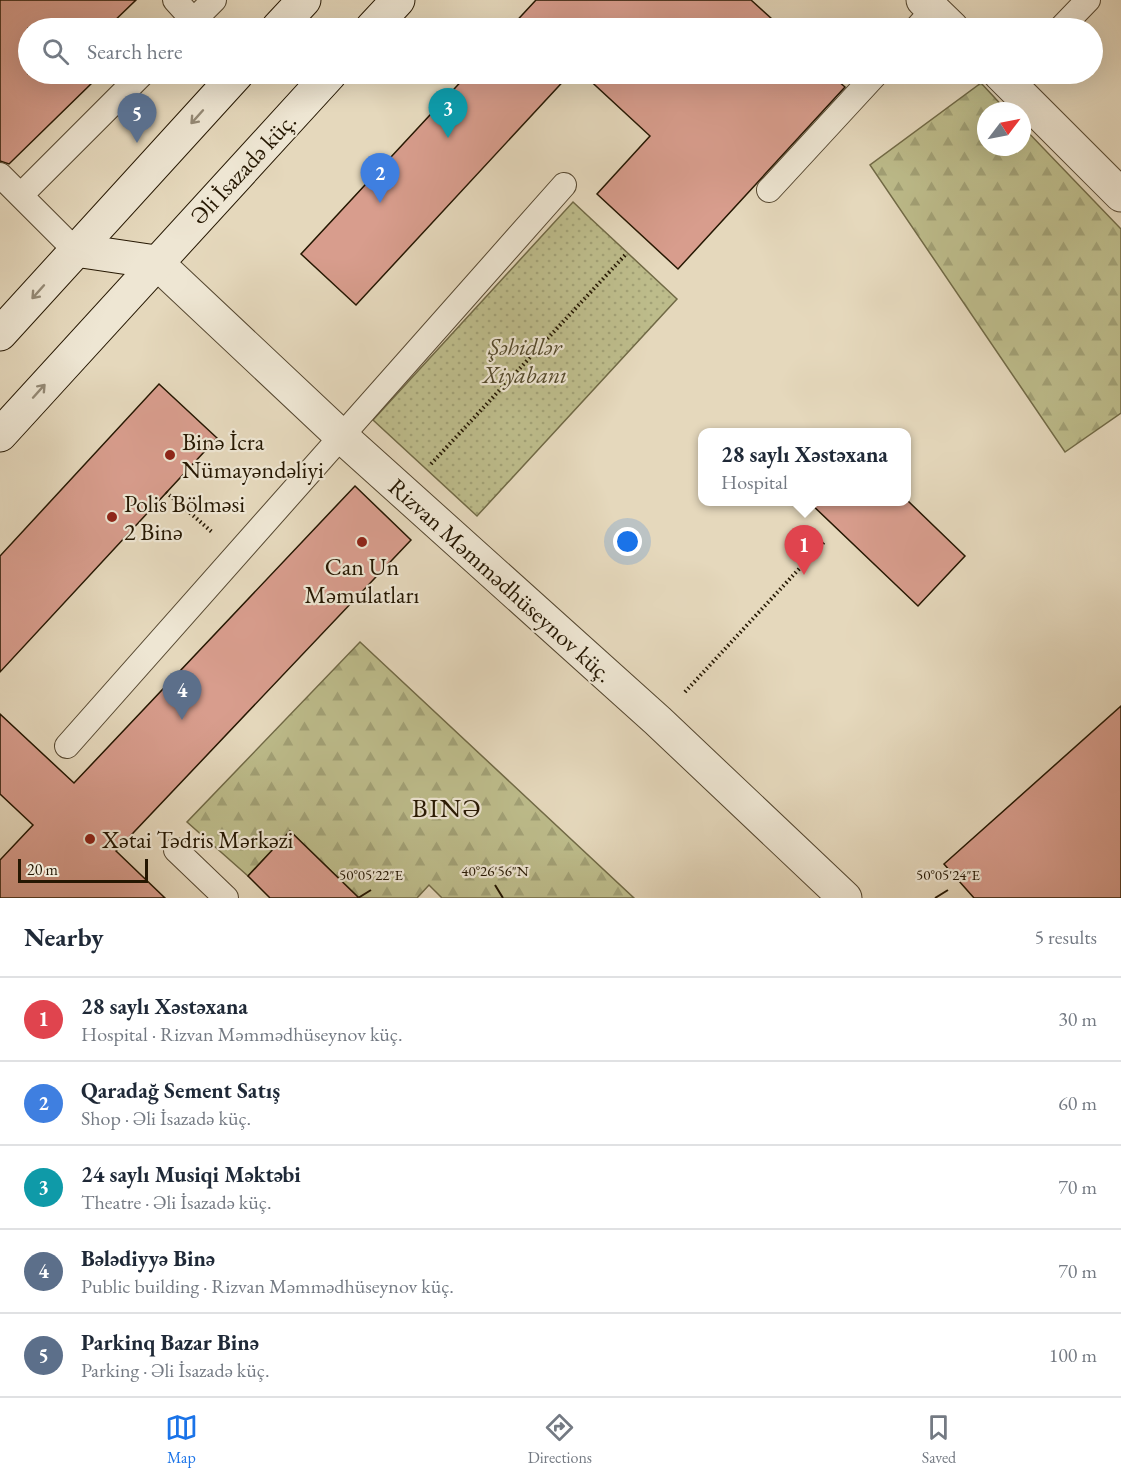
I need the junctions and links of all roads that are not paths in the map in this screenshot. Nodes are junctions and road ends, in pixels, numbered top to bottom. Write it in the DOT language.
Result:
graph roads {
  1 [pos="174,0"];
  2 [pos="213,0"];
  3 [pos="304,0"];
  4 [pos="398,0"];
  5 [pos="1088,0"];
  6 [pos="186,18"];
  7 [pos="196,18"];
  8 [pos="287,18"];
  9 [pos="381,18"];
  10 [pos="1071,18"];
  11 [pos="132,84"];
  12 [pos="228,84"];
  13 [pos="321,84"];
  14 [pos="867,84"];
  15 [pos="1017,84"];
  16 [pos="0,175"];
  17 [pos="564,184"];
  18 [pos="769,190"];
  19 [pos="21,195"];
  20 [pos="1121,195"];
  21 [pos="107,215"];
  22 [pos="75,250"];
  23 [pos="156,262"];
  24 [pos="0,334"];
  25 [pos="0,435"];
  26 [pos="341,436"];
  27 [pos="67,746"];
  28 [pos="176,849"];
  29 [pos="226,898"];
  30 [pos="845,898"];
  1 -- 6 [label="lane"];
  2 -- 7 [label="lane"];
  3 -- 8 [label="main road"];
  4 -- 9 [label="main road"];
  5 -- 10 [label="lane"];
  11 -- 19 [label="lane"];
  12 -- 21 [label="main road, one-way"];
  13 -- 23 [label="main road, Əli İsazadə küç."];
  14 -- 18 [label="lane"];
  15 -- 20 [label="main road"];
  16 -- 19 [label="lane"];
  17 -- 26 [label="lane"];
  19 -- 22 [label="lane"];
  21 -- 22 [label="main road"];
  21 -- 23 [label="main road, Rizvan Məmmədhüseynov küç."];
  22 -- 23 [label="main road"];
  22 -- 24 [label="main road, one-way"];
  25 -- 23 [label="main road, Əli İsazadə küç., one-way"];
  23 -- 26 [label="main road, Rizvan Məmmədhüseynov küç."];
  26 -- 27 [label="lane"];
  26 -- 30 [label="main road, Rizvan Məmmədhüseynov küç."];
  28 -- 29 [label="lane"];
}
